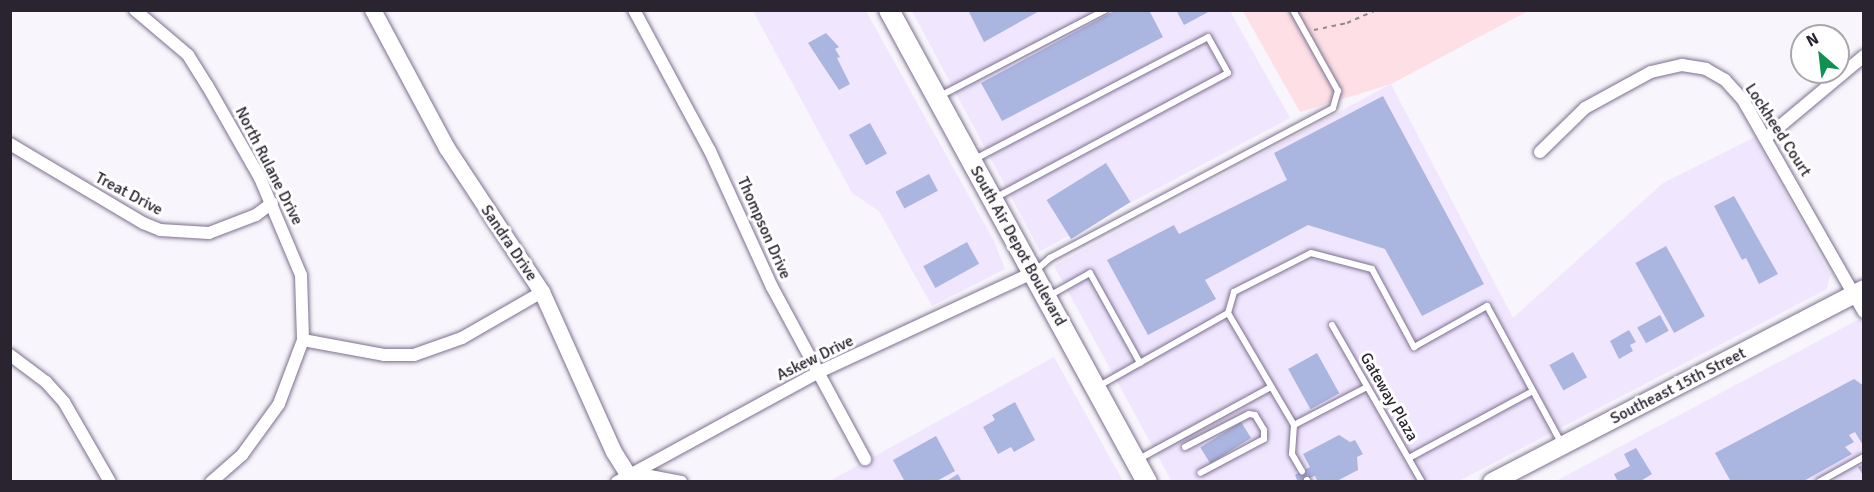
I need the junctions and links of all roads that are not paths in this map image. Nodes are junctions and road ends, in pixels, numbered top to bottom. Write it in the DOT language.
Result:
graph roads {
  1 [pos="373,10"];
  2 [pos="633,10"];
  3 [pos="889,10"];
  4 [pos="1105,10"];
  5 [pos="1293,10"];
  6 [pos="136,11"];
  7 [pos="1863,56"];
  8 [pos="937,98"];
  9 [pos="1767,137"];
  10 [pos="10,144"];
  11 [pos="1540,152"];
  12 [pos="971,161"];
  13 [pos="992,200"];
  14 [pos="272,203"];
  15 [pos="1032,273"];
  16 [pos="1859,291"];
  17 [pos="542,292"];
  18 [pos="1046,297"];
  19 [pos="1863,312"];
  20 [pos="1228,313"];
  21 [pos="1332,325"];
  22 [pos="303,340"];
  23 [pos="10,355"];
  24 [pos="1140,363"];
  25 [pos="819,372"];
  26 [pos="1271,387"];
  27 [pos="1367,387"];
  28 [pos="1096,388"];
  29 [pos="1531,392"];
  30 [pos="1294,425"];
  31 [pos="1562,446"];
  32 [pos="1185,447"];
  33 [pos="1863,457"];
  34 [pos="1409,458"];
  35 [pos="865,459"];
  36 [pos="1136,461"];
  37 [pos="1302,471"];
  38 [pos="1200,473"];
  39 [pos="628,478"];
  40 [pos="110,482"];
  41 [pos="212,482"];
  42 [pos="681,482"];
  43 [pos="1147,482"];
  44 [pos="1422,482"];
  45 [pos="1492,482"];
  46 [pos="1819,482"];
  1 -- 17 [label="street, Sandra Drive"];
  2 -- 25 [label="street, Thompson Drive"];
  3 -- 8 [label="main road, South Air Depot Boulevard"];
  4 -- 8 [label="lane"];
  5 -- 15 [label="lane"];
  6 -- 14 [label="street, North Rulane Drive"];
  7 -- 9 [label="street"];
  8 -- 12 [label="main road, South Air Depot Boulevard"];
  9 -- 11 [label="street, Lockheed Court"];
  9 -- 16 [label="street, Lockheed Court"];
  10 -- 14 [label="street, Treat Drive"];
  12 -- 13 [label="main road, South Air Depot Boulevard"];
  12 -- 13 [label="lane"];
  13 -- 15 [label="main road, South Air Depot Boulevard"];
  14 -- 22 [label="street, North Rulane Drive"];
  15 -- 18 [label="main road, South Air Depot Boulevard"];
  15 -- 25 [label="street, Askew Drive"];
  16 -- 19 [label="street, Lockheed Court"];
  16 -- 31 [label="main road, Southeast 15th Street"];
  17 -- 22 [label="street"];
  17 -- 39 [label="street, Sandra Drive"];
  18 -- 24 [label="lane"];
  18 -- 28 [label="main road, South Air Depot Boulevard"];
  20 -- 24 [label="lane"];
  20 -- 26 [label="lane"];
  20 -- 29 [label="lane"];
  21 -- 27 [label="lane, Gateway Plaza"];
  22 -- 41 [label="street, North Rulane Drive"];
  23 -- 40 [label="street"];
  24 -- 28 [label="lane"];
  25 -- 35 [label="street, Thompson Drive"];
  25 -- 39 [label="street, Askew Drive"];
  26 -- 30 [label="lane"];
  26 -- 36 [label="lane"];
  27 -- 30 [label="lane"];
  27 -- 34 [label="lane, Gateway Plaza"];
  28 -- 36 [label="main road, South Air Depot Boulevard"];
  29 -- 31 [label="lane"];
  29 -- 34 [label="lane"];
  30 -- 37 [label="lane"];
  31 -- 45 [label="main road, Southeast 15th Street"];
  32 -- 38 [label="lane"];
  33 -- 46 [label="lane"];
  34 -- 44 [label="lane, Gateway Plaza"];
  36 -- 43 [label="main road, South Air Depot Boulevard"];
  39 -- 42 [label="street"];
}
